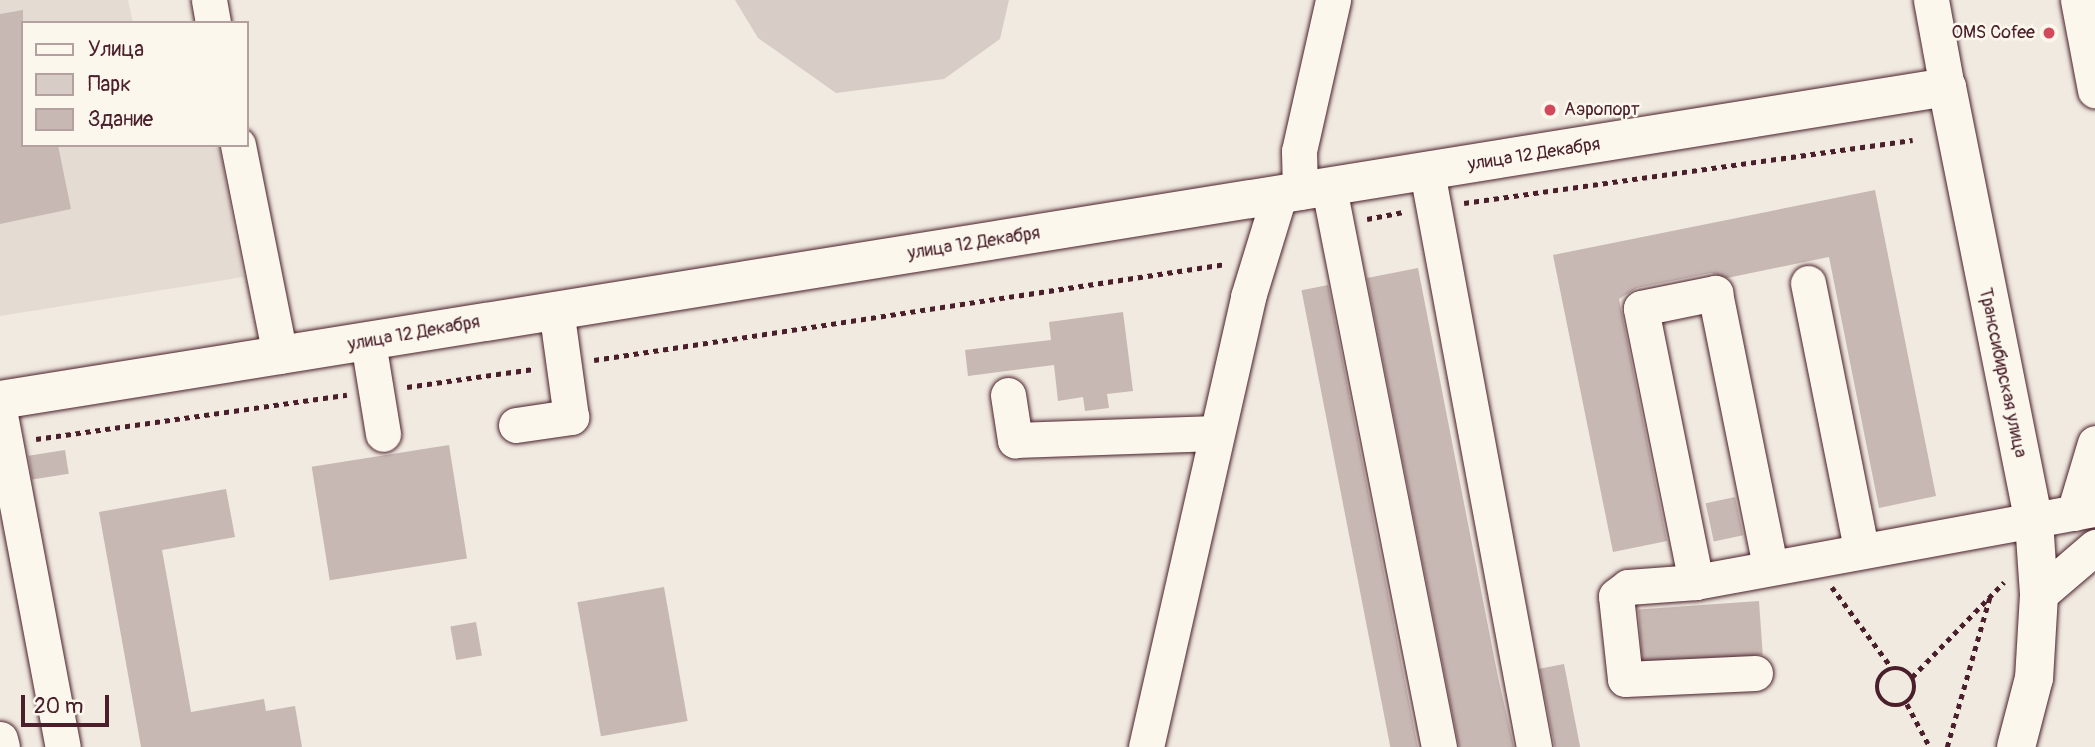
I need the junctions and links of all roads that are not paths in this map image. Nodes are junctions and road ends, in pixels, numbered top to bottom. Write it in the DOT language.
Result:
graph roads {
  1 [pos="209,0"];
  2 [pos="1333,0"];
  3 [pos="1931,0"];
  4 [pos="2078,0"];
  5 [pos="213,21"];
  6 [pos="1947,87"];
  7 [pos="2095,90"];
  8 [pos="238,147"];
  9 [pos="1430,190"];
  10 [pos="1312,200"];
  11 [pos="1808,283"];
  12 [pos="556,309"];
  13 [pos="368,342"];
  14 [pos="280,356"];
  15 [pos="1008,395"];
  16 [pos="0,400"];
  17 [pos="516,425"];
  18 [pos="3,429"];
  19 [pos="1216,433"];
  20 [pos="383,434"];
  21 [pos="2095,443"];
  22 [pos="2084,511"];
  23 [pos="2034,521"];
  24 [pos="11,531"];
  25 [pos="2095,547"];
  26 [pos="1861,549"];
  27 [pos="1770,567"];
  28 [pos="1696,582"];
  29 [pos="2023,586"];
  30 [pos="1755,673"];
  31 [pos="0,739"];
  32 [pos="2,747"];
  33 [pos="63,747"];
  34 [pos="1146,747"];
  35 [pos="1439,747"];
  36 [pos="1534,747"];
  37 [pos="2017,747"];
  1 -- 5 [label="street"];
  2 -- 10 [label="street"];
  3 -- 6 [label="street, Транссибирская улица"];
  4 -- 7 [label="street"];
  6 -- 9 [label="main road, улица 12 Декабря"];
  6 -- 23 [label="main road, Транссибирская улица"];
  8 -- 14 [label="street"];
  9 -- 10 [label="main road, улица 12 Декабря"];
  9 -- 36 [label="street"];
  10 -- 12 [label="main road, улица 12 Декабря"];
  10 -- 19 [label="street"];
  10 -- 35 [label="street"];
  11 -- 26 [label="street"];
  12 -- 13 [label="main road, улица 12 Декабря"];
  12 -- 17 [label="street"];
  13 -- 14 [label="main road, улица 12 Декабря"];
  13 -- 20 [label="street"];
  14 -- 16 [label="main road, улица 12 Декабря"];
  15 -- 19 [label="street"];
  18 -- 24 [label="street"];
  19 -- 34 [label="street"];
  21 -- 22 [label="street"];
  22 -- 23 [label="street"];
  23 -- 26 [label="street"];
  23 -- 29 [label="main road, Транссибирская улица"];
  24 -- 33 [label="street"];
  25 -- 29 [label="street"];
  26 -- 27 [label="street"];
  27 -- 28 [label="street"];
  27 -- 28 [label="street"];
  28 -- 30 [label="street"];
  29 -- 37 [label="main road, Транссибирская улица"];
  31 -- 32 [label="street"];
}
